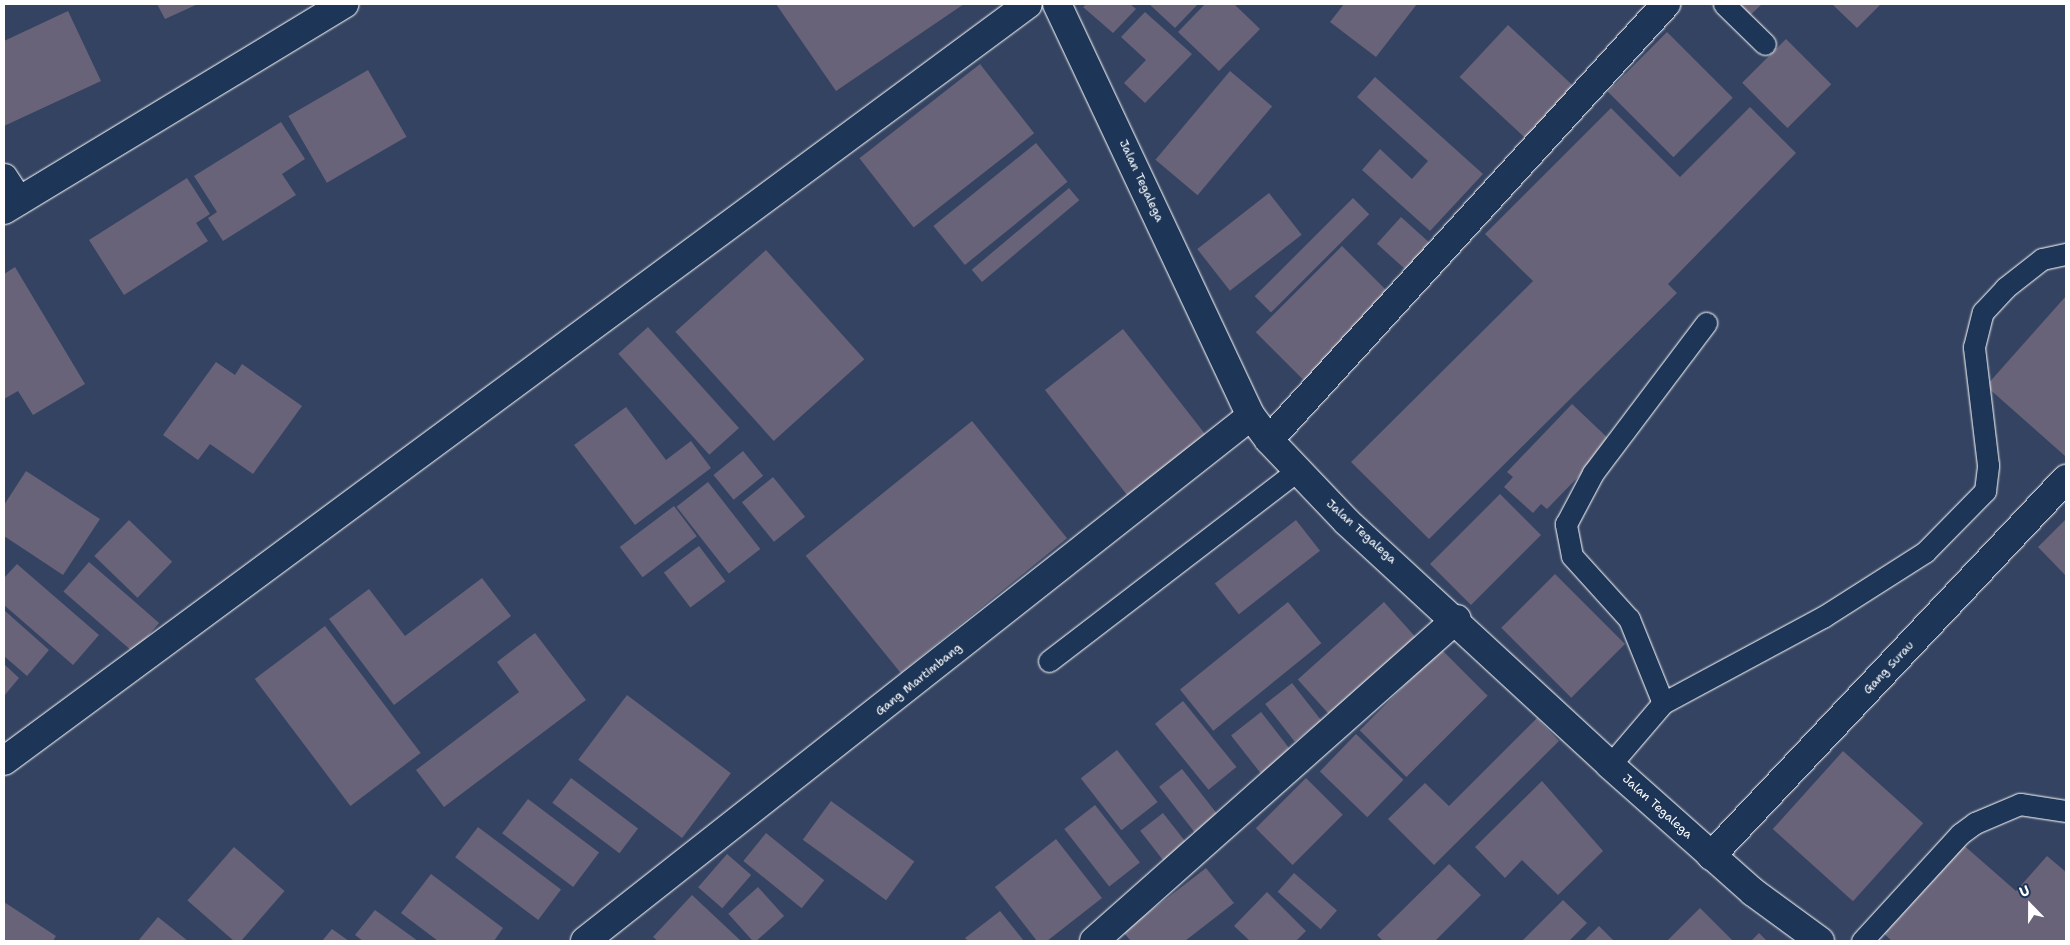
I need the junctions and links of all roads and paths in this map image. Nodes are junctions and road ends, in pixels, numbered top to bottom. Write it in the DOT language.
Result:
graph roads {
  1 [pos="344,4"];
  2 [pos="1028,4"];
  3 [pos="1057,4"];
  4 [pos="1666,4"];
  5 [pos="1724,4"];
  6 [pos="1765,44"];
  7 [pos="4,178"];
  8 [pos="11,205"];
  9 [pos="2066,254"];
  10 [pos="1706,323"];
  11 [pos="1251,416"];
  12 [pos="1269,440"];
  13 [pos="1299,469"];
  14 [pos="2066,479"];
  15 [pos="1457,619"];
  16 [pos="1049,661"];
  17 [pos="1662,703"];
  18 [pos="4,761"];
  19 [pos="1610,764"];
  20 [pos="2066,811"];
  21 [pos="1711,856"];
  22 [pos="585,941"];
  23 [pos="1094,941"];
  24 [pos="1820,941"];
  25 [pos="1862,941"];
  1 -- 8 [label="street"];
  2 -- 18 [label="street"];
  3 -- 11 [label="street, Jalan Tegalega"];
  4 -- 12 [label="street"];
  5 -- 6 [label="lane"];
  7 -- 8 [label="street"];
  9 -- 17 [label="lane"];
  10 -- 17 [label="lane"];
  11 -- 12 [label="street, Jalan Tegalega"];
  11 -- 22 [label="street, Gang Martimbang"];
  12 -- 13 [label="street, Jalan Tegalega"];
  13 -- 15 [label="street, Jalan Tegalega"];
  13 -- 16 [label="lane"];
  14 -- 21 [label="street, Gang Surau"];
  15 -- 19 [label="street, Jalan Tegalega"];
  15 -- 23 [label="street"];
  17 -- 19 [label="lane"];
  19 -- 21 [label="street, Jalan Tegalega"];
  20 -- 25 [label="lane"];
  21 -- 24 [label="street, Jalan Tegalega"];
}
